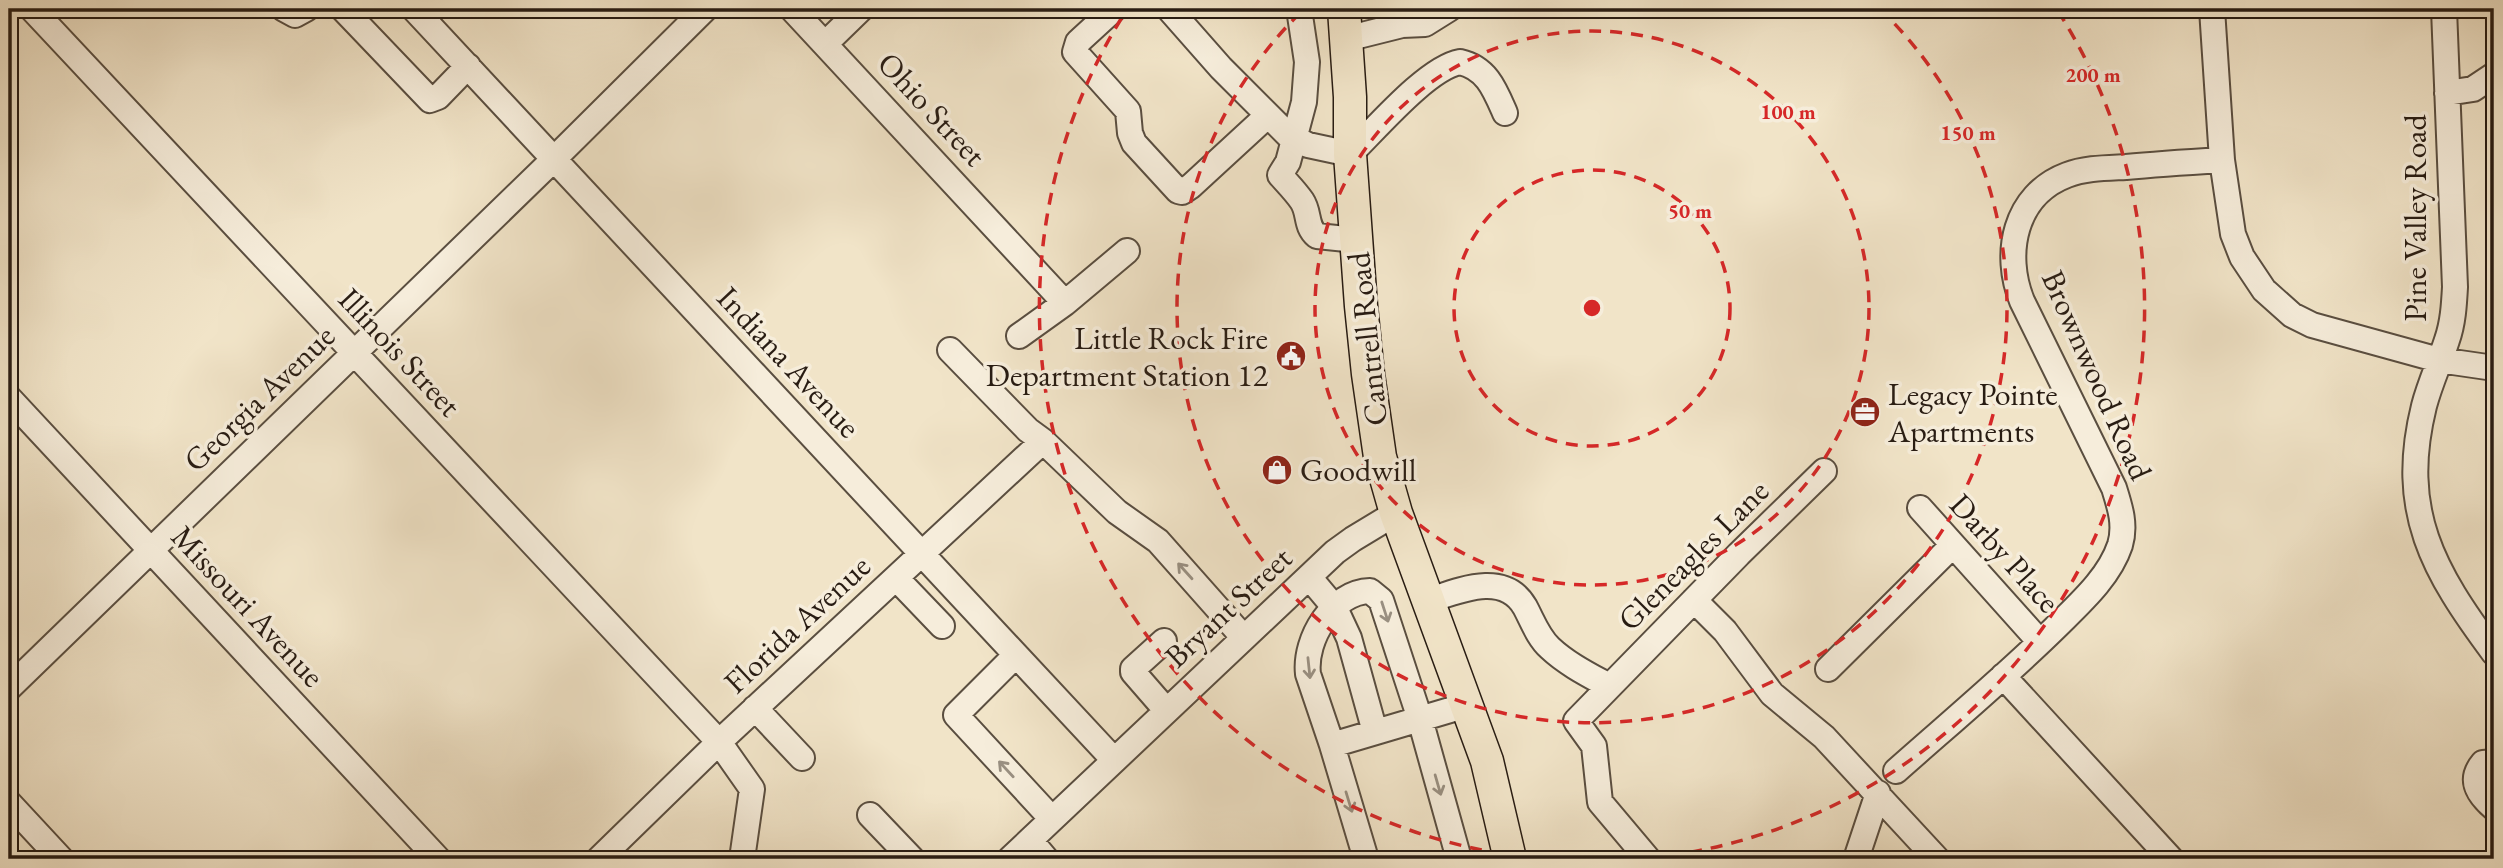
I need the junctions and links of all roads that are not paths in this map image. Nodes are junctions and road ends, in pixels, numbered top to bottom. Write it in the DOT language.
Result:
graph roads {
  1 [pos="32,9"];
  2 [pos="284,9"];
  3 [pos="306,9"];
  4 [pos="343,9"];
  5 [pos="414,9"];
  6 [pos="705,9"];
  7 [pos="792,9"];
  8 [pos="861,9"];
  9 [pos="1114,9"];
  10 [pos="1169,9"];
  11 [pos="1299,9"];
  12 [pos="1448,9"];
  13 [pos="2212,9"];
  14 [pos="2444,9"];
  15 [pos="1345,24"];
  16 [pos="825,44"];
  17 [pos="468,66"];
  18 [pos="2494,75"];
  19 [pos="2447,93"];
  20 [pos="1504,113"];
  21 [pos="1267,116"];
  22 [pos="1294,139"];
  23 [pos="1350,154"];
  24 [pos="554,159"];
  25 [pos="2222,160"];
  26 [pos="1356,240"];
  27 [pos="1127,251"];
  28 [pos="1065,303"];
  29 [pos="1018,336"];
  30 [pos="950,350"];
  31 [pos="354,352"];
  32 [pos="2439,360"];
  33 [pos="2494,368"];
  34 [pos="9,398"];
  35 [pos="1043,441"];
  36 [pos="1824,471"];
  37 [pos="1920,508"];
  38 [pos="1396,513"];
  39 [pos="1953,545"];
  40 [pos="150,550"];
  41 [pos="922,554"];
  42 [pos="1309,577"];
  43 [pos="896,578"];
  44 [pos="1693,600"];
  45 [pos="1427,601"];
  46 [pos="1335,608"];
  47 [pos="943,626"];
  48 [pos="1244,638"];
  49 [pos="1164,641"];
  50 [pos="2040,642"];
  51 [pos="2494,653"];
  52 [pos="1016,655"];
  53 [pos="1828,669"];
  54 [pos="2003,676"];
  55 [pos="1609,686"];
  56 [pos="9,688"];
  57 [pos="1467,705"];
  58 [pos="755,708"];
  59 [pos="1166,710"];
  60 [pos="1420,719"];
  61 [pos="1375,732"];
  62 [pos="719,742"];
  63 [pos="1332,745"];
  64 [pos="803,758"];
  65 [pos="1114,760"];
  66 [pos="2494,762"];
  67 [pos="1896,771"];
  68 [pos="1878,793"];
  69 [pos="9,803"];
  70 [pos="2494,808"];
  71 [pos="870,815"];
  72 [pos="1052,819"];
  73 [pos="1030,840"];
  74 [pos="609,855"];
  75 [pos="61,859"];
  76 [pos="438,859"];
  77 [pos="742,859"];
  78 [pos="912,859"];
  79 [pos="1010,859"];
  80 [pos="1046,859"];
  81 [pos="1366,859"];
  82 [pos="1459,859"];
  83 [pos="1510,859"];
  84 [pos="1648,859"];
  85 [pos="1856,859"];
  86 [pos="1937,859"];
  87 [pos="2171,859"];
  1 -- 31 [label="street, Illinois Street"];
  2 -- 3 [label="street"];
  4 -- 17 [label="street"];
  5 -- 17 [label="street, Indiana Avenue"];
  6 -- 24 [label="street, Georgia Avenue"];
  7 -- 16 [label="street, Ohio Street"];
  8 -- 16 [label="street"];
  9 -- 21 [label="street"];
  10 -- 21 [label="street"];
  11 -- 22 [label="street"];
  12 -- 15 [label="street"];
  13 -- 25 [label="street"];
  14 -- 19 [label="street, Pine Valley Road"];
  15 -- 23 [label="main road, Cantrell Road"];
  16 -- 28 [label="street, Ohio Street"];
  17 -- 24 [label="street, Indiana Avenue"];
  18 -- 19 [label="street"];
  19 -- 32 [label="street, Pine Valley Road"];
  20 -- 23 [label="street"];
  21 -- 22 [label="street"];
  22 -- 23 [label="street"];
  22 -- 26 [label="street"];
  23 -- 26 [label="main road, Cantrell Road"];
  24 -- 31 [label="street, Georgia Avenue"];
  24 -- 41 [label="street, Indiana Avenue"];
  25 -- 32 [label="street"];
  25 -- 50 [label="street, Brownwood Road"];
  26 -- 38 [label="main road, Cantrell Road"];
  27 -- 28 [label="street"];
  28 -- 29 [label="street"];
  30 -- 35 [label="street"];
  31 -- 40 [label="street, Georgia Avenue"];
  31 -- 62 [label="street, Illinois Street"];
  32 -- 33 [label="street"];
  32 -- 51 [label="street, Pine Valley Road"];
  34 -- 40 [label="street, Missouri Avenue"];
  35 -- 41 [label="street, Florida Avenue"];
  48 -- 35 [label="street, one-way"];
  36 -- 44 [label="street, Gleneagles Lane"];
  37 -- 39 [label="street, Darby Place"];
  38 -- 42 [label="street, Bryant Street"];
  38 -- 45 [label="main road, Cantrell Road"];
  39 -- 50 [label="street, Darby Place"];
  39 -- 53 [label="street"];
  40 -- 56 [label="street, Georgia Avenue"];
  40 -- 76 [label="street, Missouri Avenue"];
  41 -- 43 [label="street, Florida Avenue"];
  41 -- 52 [label="street, Indiana Avenue"];
  42 -- 46 [label="street"];
  42 -- 48 [label="street, Bryant Street"];
  43 -- 47 [label="street"];
  43 -- 58 [label="street, Florida Avenue"];
  44 -- 55 [label="street, Gleneagles Lane"];
  44 -- 68 [label="street"];
  45 -- 55 [label="street"];
  45 -- 57 [label="main road, Cantrell Road"];
  46 -- 60 [label="street, one-way"];
  46 -- 61 [label="street"];
  46 -- 63 [label="street, one-way"];
  48 -- 59 [label="street, Bryant Street"];
  49 -- 59 [label="street"];
  50 -- 54 [label="street, Brownwood Road"];
  52 -- 65 [label="street, Indiana Avenue"];
  72 -- 52 [label="street, one-way"];
  54 -- 67 [label="street, Brownwood Road"];
  54 -- 87 [label="street"];
  55 -- 84 [label="street, Gleneagles Lane"];
  57 -- 60 [label="street"];
  57 -- 83 [label="main road, Cantrell Road"];
  58 -- 62 [label="street, Florida Avenue"];
  58 -- 64 [label="street"];
  59 -- 65 [label="street, Bryant Street"];
  60 -- 61 [label="street"];
  60 -- 82 [label="street, one-way"];
  61 -- 63 [label="street"];
  62 -- 74 [label="street, Florida Avenue"];
  62 -- 77 [label="street, Illinois Street"];
  63 -- 81 [label="street, one-way"];
  65 -- 72 [label="street, Bryant Street"];
  66 -- 70 [label="street"];
  68 -- 85 [label="street"];
  68 -- 86 [label="street"];
  69 -- 75 [label="street"];
  71 -- 78 [label="street"];
  72 -- 73 [label="street, Bryant Street"];
  73 -- 79 [label="street, Bryant Street"];
  73 -- 80 [label="street"];
}
